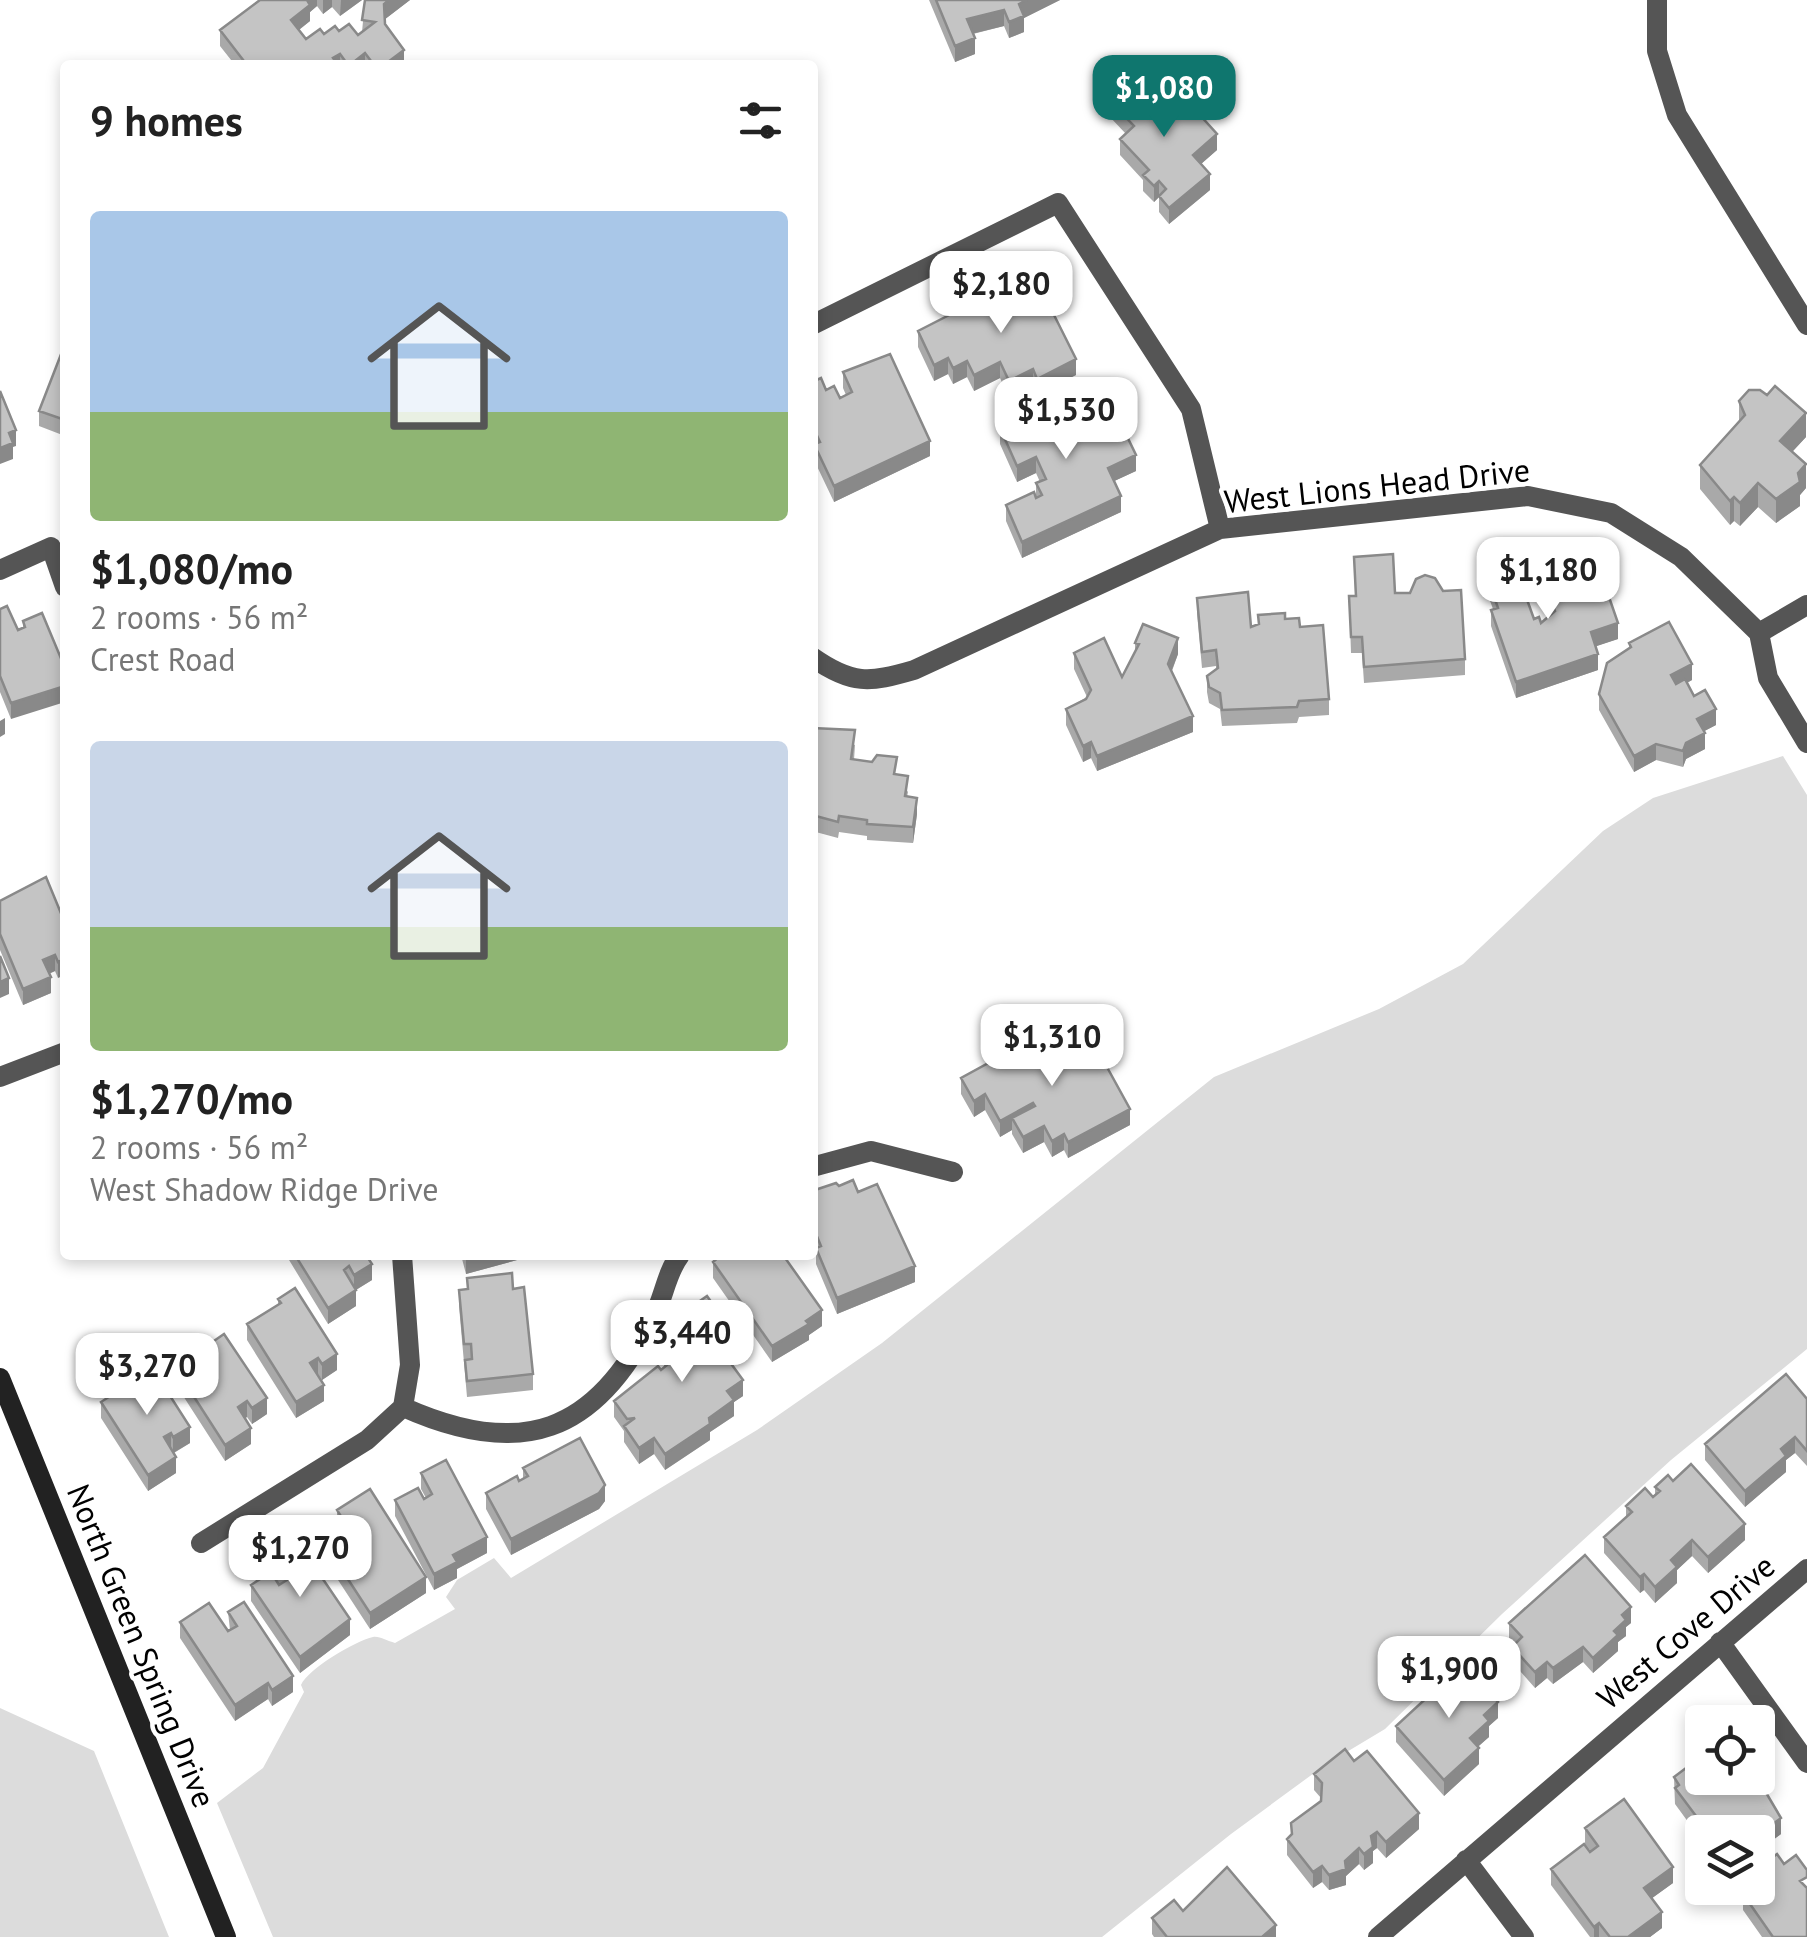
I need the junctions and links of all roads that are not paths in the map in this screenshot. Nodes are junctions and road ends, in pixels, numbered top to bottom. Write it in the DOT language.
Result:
graph roads {
  1 [pos="1657,0"];
  2 [pos="818,322"];
  3 [pos="1807,325"];
  4 [pos="1220,529"];
  5 [pos="0,570"];
  6 [pos="60,572"];
  7 [pos="1807,605"];
  8 [pos="1759,634"];
  9 [pos="818,660"];
  10 [pos="1807,743"];
  11 [pos="60,1054"];
  12 [pos="0,1078"];
  13 [pos="818,1165"];
  14 [pos="953,1172"];
  15 [pos="402,1260"];
  16 [pos="678,1260"];
  17 [pos="0,1378"];
  18 [pos="404,1407"];
  19 [pos="201,1543"];
  20 [pos="1807,1569"];
  21 [pos="1720,1642"];
  22 [pos="1807,1763"];
  23 [pos="1466,1860"];
  24 [pos="226,1937"];
  25 [pos="1378,1937"];
  26 [pos="1524,1937"];
  1 -- 3 [label="street"];
  2 -- 4 [label="street"];
  4 -- 8 [label="street, West Lions Head Drive"];
  4 -- 9 [label="street, West Lions Head Drive"];
  5 -- 6 [label="street"];
  7 -- 8 [label="street"];
  8 -- 10 [label="street"];
  11 -- 12 [label="street"];
  13 -- 14 [label="street"];
  15 -- 18 [label="street"];
  16 -- 18 [label="street"];
  17 -- 24 [label="main road, North Green Spring Drive"];
  18 -- 19 [label="street"];
  20 -- 21 [label="street, West Cove Drive"];
  21 -- 22 [label="street"];
  21 -- 23 [label="street, West Cove Drive"];
  23 -- 25 [label="street, West Cove Drive"];
  23 -- 26 [label="street"];
}
